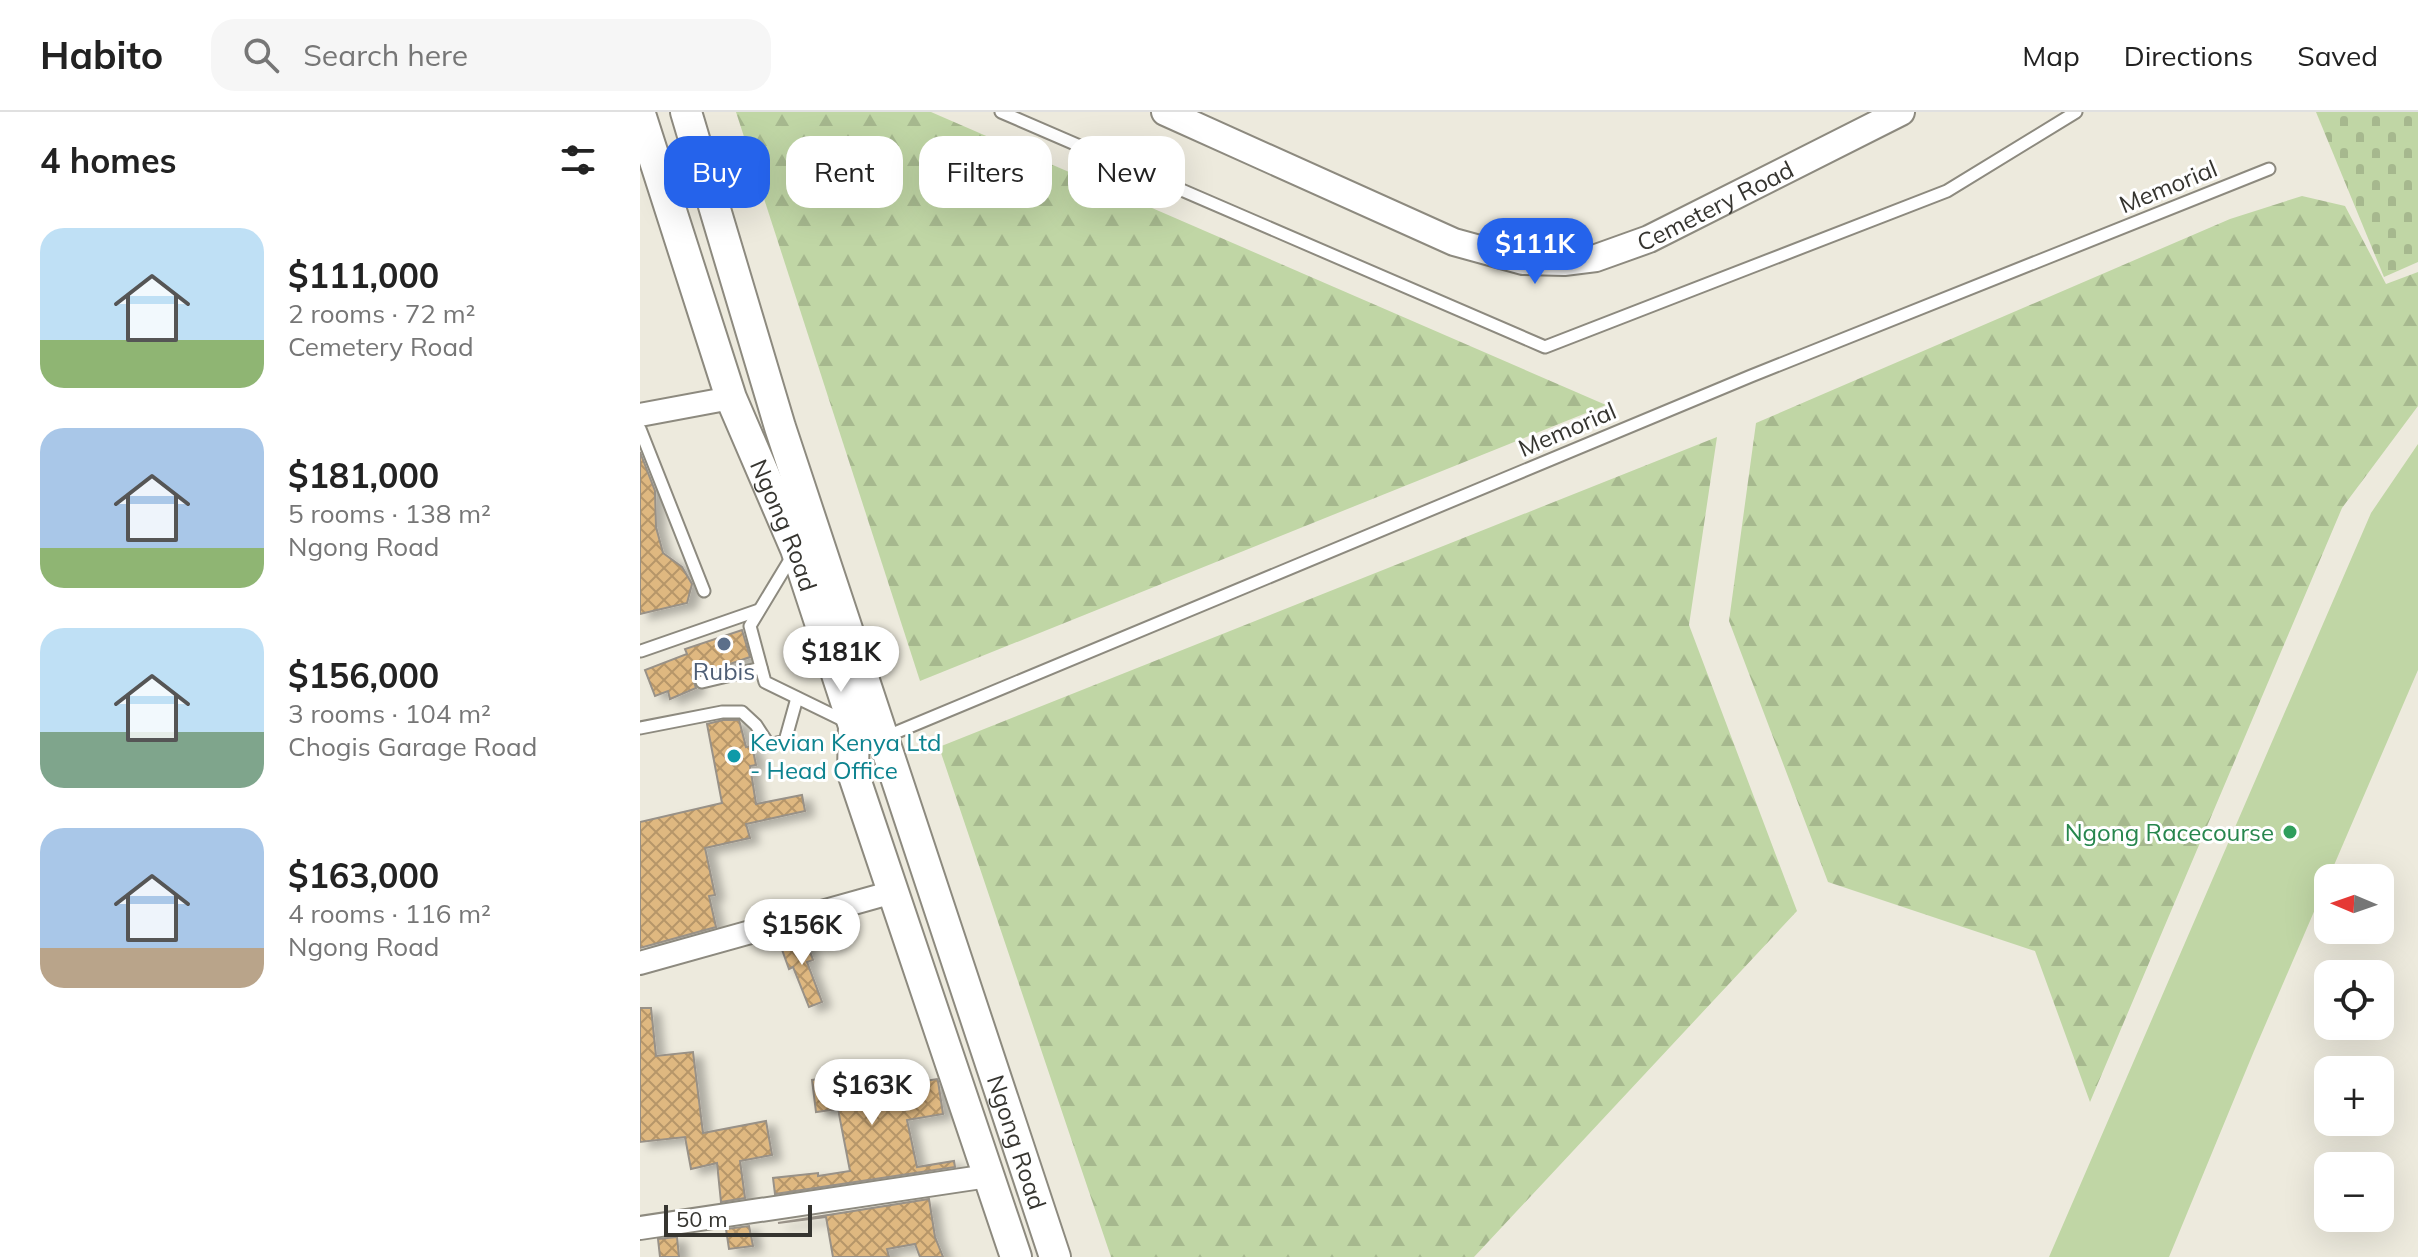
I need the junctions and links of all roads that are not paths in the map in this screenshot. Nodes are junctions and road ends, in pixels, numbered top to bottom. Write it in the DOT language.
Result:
graph roads {
  1 [pos="686,112"];
  2 [pos="1001,112"];
  3 [pos="1165,112"];
  4 [pos="1901,112"];
  5 [pos="2076,112"];
  6 [pos="640,114"];
  7 [pos="2269,169"];
  8 [pos="731,398"];
  9 [pos="640,415"];
  10 [pos="640,429"];
  11 [pos="796,549"];
  12 [pos="704,591"];
  13 [pos="759,610"];
  14 [pos="641,651"];
  15 [pos="761,668"];
  16 [pos="702,682"];
  17 [pos="797,698"];
  18 [pos="854,726"];
  19 [pos="640,728"];
  20 [pos="885,737"];
  21 [pos="893,892"];
  22 [pos="640,963"];
  23 [pos="988,1176"];
  24 [pos="640,1228"];
  25 [pos="1016,1257"];
  26 [pos="1055,1257"];
  1 -- 20 [label="main road, Ngong Road"];
  2 -- 5 [label="lane"];
  3 -- 4 [label="street, Cemetery Road"];
  6 -- 8 [label="main road, Ngong Road"];
  7 -- 20 [label="lane, Memorial"];
  8 -- 9 [label="street"];
  8 -- 11 [label="main road, Ngong Road"];
  10 -- 12 [label="lane"];
  11 -- 13 [label="lane"];
  11 -- 18 [label="main road, Ngong Road"];
  13 -- 14 [label="lane"];
  13 -- 15 [label="lane"];
  15 -- 16 [label="lane"];
  15 -- 17 [label="lane"];
  17 -- 18 [label="lane"];
  17 -- 19 [label="lane"];
  18 -- 21 [label="main road, Ngong Road"];
  20 -- 26 [label="main road, Ngong Road"];
  21 -- 22 [label="street"];
  21 -- 23 [label="main road, Ngong Road"];
  23 -- 24 [label="street"];
  23 -- 25 [label="main road, Ngong Road"];
}
